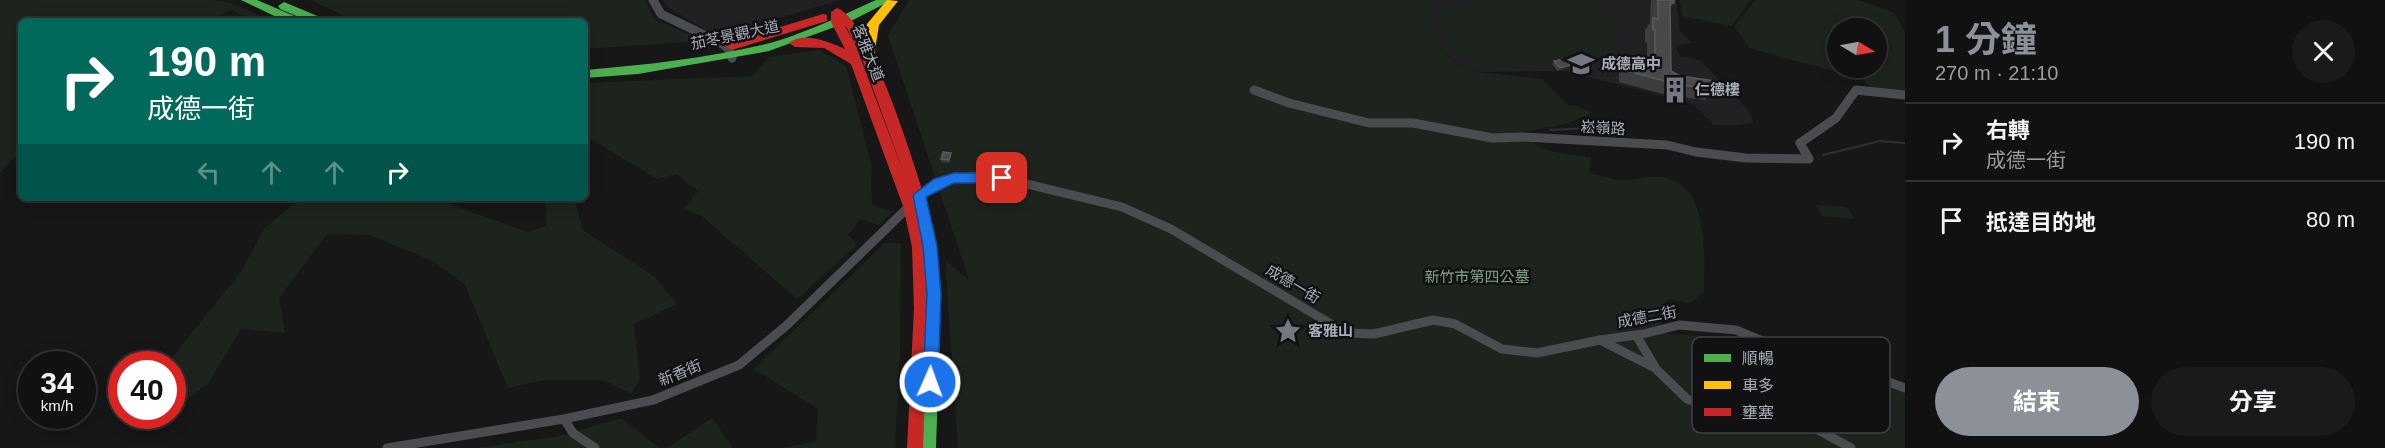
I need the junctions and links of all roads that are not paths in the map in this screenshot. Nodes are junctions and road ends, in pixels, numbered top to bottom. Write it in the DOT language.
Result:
graph roads {
  1 [pos="247,0"];
  2 [pos="270,0"];
  3 [pos="642,0"];
  4 [pos="653,0"];
  5 [pos="864,0"];
  6 [pos="886,0"];
  7 [pos="893,0"];
  8 [pos="661,14"];
  9 [pos="841,17"];
  10 [pos="288,18"];
  11 [pos="311,18"];
  12 [pos="768,47"];
  13 [pos="730,54"];
  14 [pos="862,62"];
  15 [pos="588,67"];
  16 [pos="588,74"];
  17 [pos="1254,90"];
  18 [pos="1905,95"];
  19 [pos="919,195"];
  20 [pos="910,207"];
  21 [pos="1636,335"];
  22 [pos="1753,337"];
  23 [pos="1600,340"];
  24 [pos="1656,368"];
  25 [pos="1890,382"];
  26 [pos="1905,388"];
  27 [pos="1692,401"];
  28 [pos="564,419"];
  29 [pos="1822,433"];
  30 [pos="387,448"];
  31 [pos="595,448"];
  32 [pos="915,448"];
  33 [pos="928,448"];
  34 [pos="1851,448"];
  1 -- 10 [label="street"];
  2 -- 11 [label="street"];
  3 -- 8 [label="street"];
  4 -- 8 [label="street"];
  5 -- 9 [label="street, 茄苳景觀大道"];
  6 -- 9 [label="street, 茄苳景觀大道"];
  7 -- 14 [label="street"];
  8 -- 13 [label="street"];
  9 -- 12 [label="street, 茄苳景觀大道"];
  9 -- 13 [label="street, 茄苳景觀大道"];
  9 -- 14 [label="street, 客雅大道"];
  12 -- 13 [label="street, 茄苳景觀大道"];
  12 -- 14 [label="street"];
  13 -- 15 [label="street, 茄苳景觀大道"];
  13 -- 16 [label="street, 茄苳景觀大道"];
  14 -- 19 [label="street, 客雅大道"];
  14 -- 20 [label="street, 客雅大道"];
  17 -- 18 [label="street, 崧嶺路"];
  19 -- 20 [label="street, 新香街"];
  19 -- 23 [label="street, 成德一街"];
  19 -- 33 [label="street, 客雅大道"];
  20 -- 28 [label="street, 新香街"];
  20 -- 32 [label="street, 客雅大道"];
  21 -- 22 [label="street, 成德二街"];
  21 -- 23 [label="street, 成德二街"];
  21 -- 24 [label="street"];
  23 -- 24 [label="street"];
  24 -- 27 [label="street"];
  25 -- 26 [label="street, 成德二街"];
  28 -- 30 [label="street, 新香街"];
  28 -- 31 [label="street"];
  29 -- 34 [label="street"];
}
